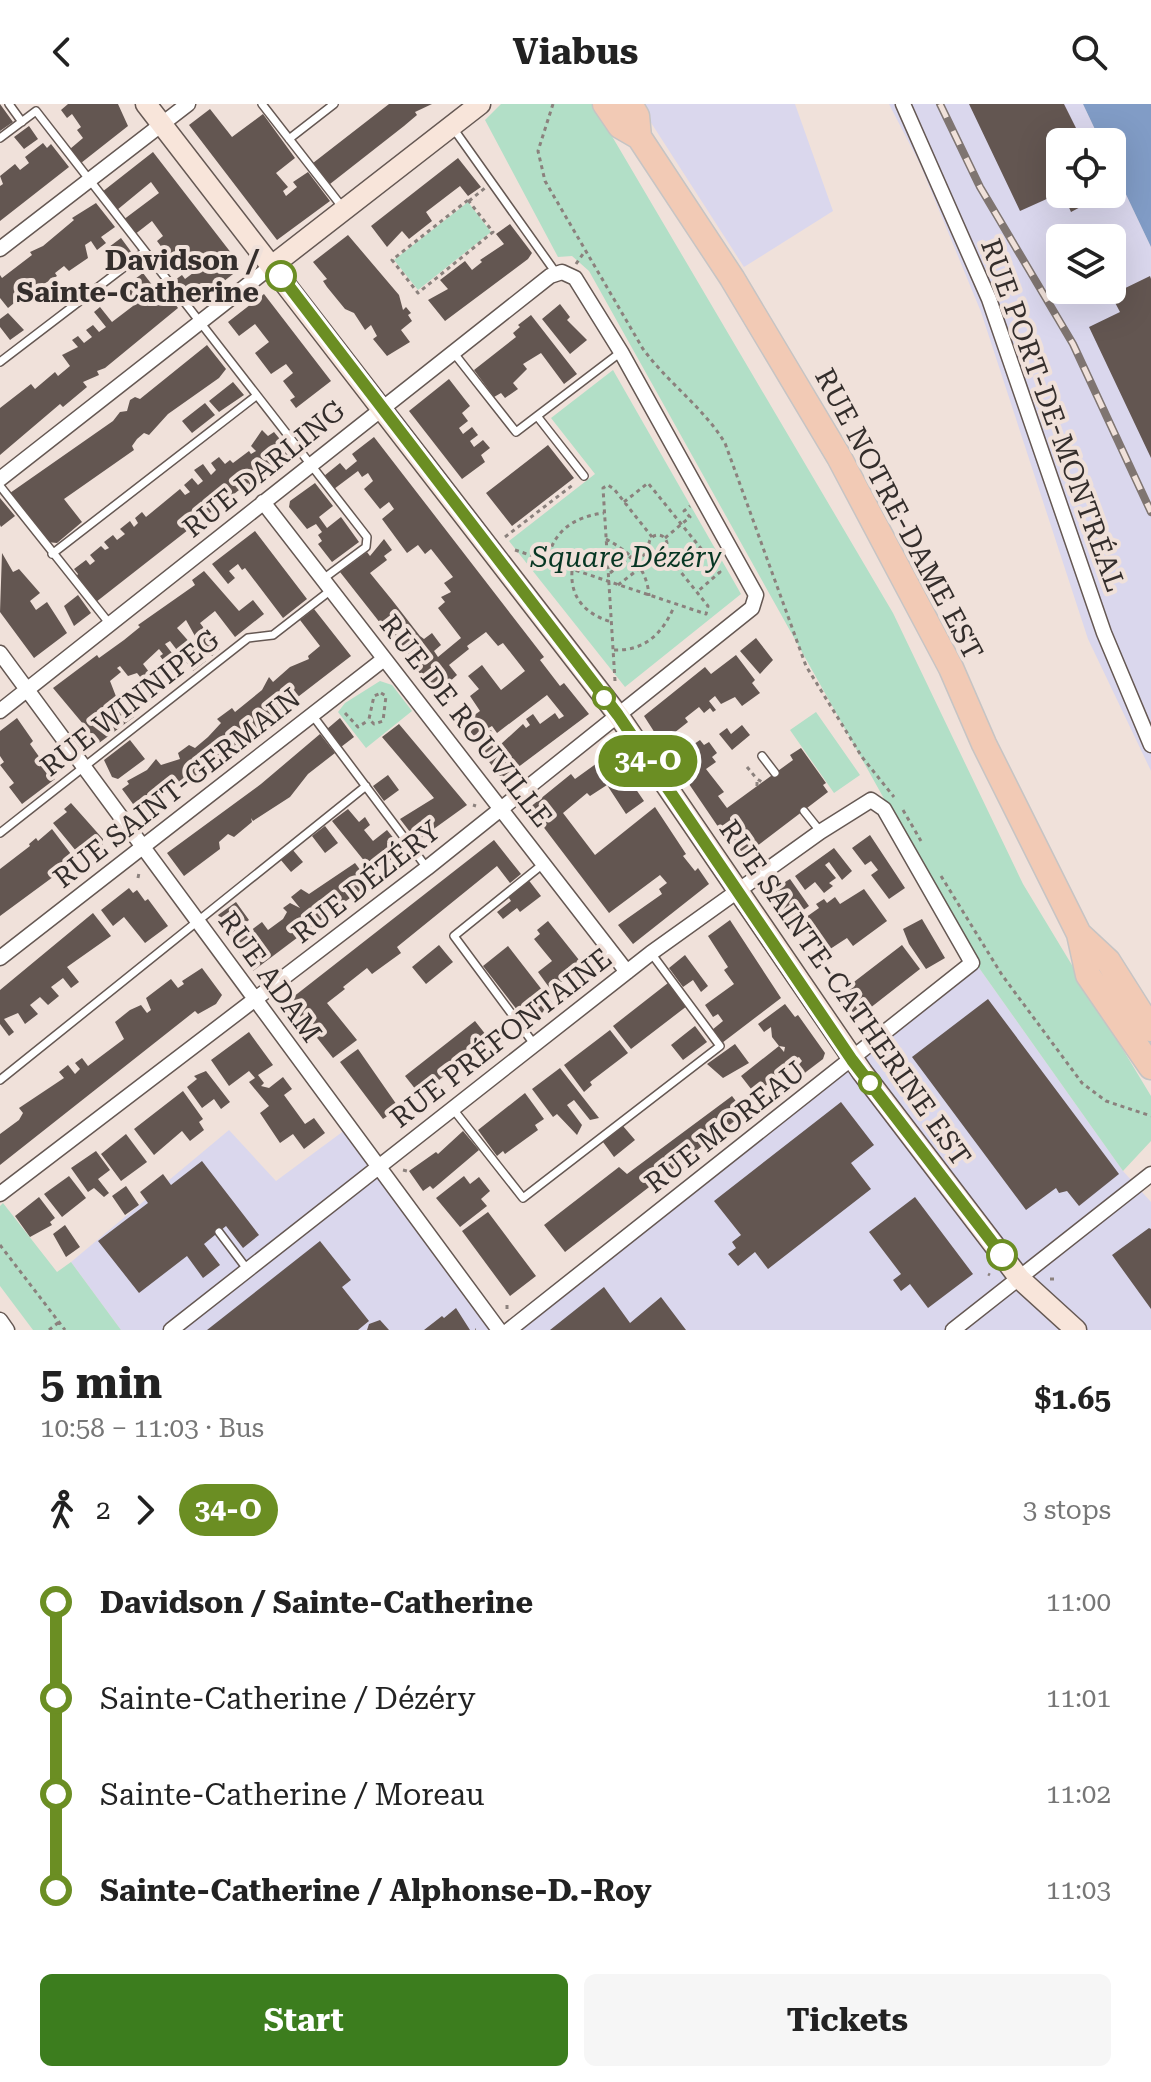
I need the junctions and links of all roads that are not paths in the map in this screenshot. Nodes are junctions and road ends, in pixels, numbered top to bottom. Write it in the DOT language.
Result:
graph roads {
  1 [pos="9,104"];
  2 [pos="146,104"];
  3 [pos="188,104"];
  4 [pos="262,104"];
  5 [pos="334,104"];
  6 [pos="480,104"];
  7 [pos="605,104"];
  8 [pos="630,104"];
  9 [pos="903,104"];
  10 [pos="22,122"];
  11 [pos="162,124"];
  12 [pos="452,126"];
  13 [pos="639,137"];
  14 [pos="0,138"];
  15 [pos="289,139"];
  16 [pos="89,182"];
  17 [pos="344,210"];
  18 [pos="0,249"];
  19 [pos="144,252"];
  20 [pos="273,265"];
  21 [pos="559,273"];
  22 [pos="199,324"];
  23 [pos="453,352"];
  24 [pos="621,352"];
  25 [pos="0,362"];
  26 [pos="256,396"];
  27 [pos="381,409"];
  28 [pos="537,416"];
  29 [pos="311,465"];
  30 [pos="584,476"];
  31 [pos="1,479"];
  32 [pos="263,502"];
  33 [pos="52,554"];
  34 [pos="327,584"];
  35 [pos="111,625"];
  36 [pos="0,653"];
  37 [pos="384,659"];
  38 [pos="27,690"];
  39 [pos="0,711"];
  40 [pos="618,715"];
  41 [pos="313,716"];
  42 [pos="1151,745"];
  43 [pos="762,756"];
  44 [pos="84,767"];
  45 [pos="775,773"];
  46 [pos="366,786"];
  47 [pos="501,809"];
  48 [pos="804,811"];
  49 [pos="820,832"];
  50 [pos="0,833"];
  51 [pos="142,847"];
  52 [pos="543,864"];
  53 [pos="427,868"];
  54 [pos="736,891"];
  55 [pos="198,922"];
  56 [pos="1079,934"];
  57 [pos="651,953"];
  58 [pos="0,958"];
  59 [pos="972,963"];
  60 [pos="627,972"];
  61 [pos="255,1000"];
  62 [pos="1151,1029"];
  63 [pos="534,1045"];
  64 [pos="852,1060"];
  65 [pos="1151,1067"];
  66 [pos="0,1080"];
  67 [pos="453,1108"];
  68 [pos="378,1167"];
  69 [pos="1151,1174"];
  70 [pos="0,1194"];
  71 [pos="219,1232"];
  72 [pos="247,1269"];
  73 [pos="1020,1279"];
  74 [pos="0,1320"];
  75 [pos="7,1330"];
  76 [pos="171,1330"];
  77 [pos="499,1330"];
  78 [pos="509,1330"];
  79 [pos="953,1330"];
  80 [pos="1076,1330"];
  1 -- 10 [label="lane"];
  2 -- 11 [label="street, RUE SAINTE-CATHERINE EST"];
  3 -- 11 [label="street"];
  4 -- 15 [label="lane"];
  5 -- 15 [label="lane"];
  6 -- 12 [label="street"];
  7 -- 13 [label="main road, RUE NOTRE-DAME EST"];
  8 -- 13 [label="main road, RUE NOTRE-DAME EST"];
  9 -- 42 [label="street, RUE PORT-DE-MONTRÉAL"];
  10 -- 14 [label="lane"];
  10 -- 16 [label="lane, RUE WINNIPEG"];
  11 -- 16 [label="street"];
  11 -- 20 [label="street, RUE SAINTE-CATHERINE EST"];
  12 -- 17 [label="street"];
  12 -- 21 [label="lane"];
  13 -- 56 [label="main road, RUE NOTRE-DAME EST"];
  15 -- 17 [label="lane"];
  16 -- 18 [label="street"];
  16 -- 19 [label="lane, RUE WINNIPEG"];
  17 -- 20 [label="street"];
  19 -- 22 [label="lane, RUE WINNIPEG"];
  19 -- 25 [label="lane"];
  20 -- 22 [label="street"];
  20 -- 27 [label="street, RUE SAINTE-CATHERINE EST"];
  21 -- 23 [label="street, RUE DARLING"];
  21 -- 24 [label="street"];
  22 -- 26 [label="lane, RUE WINNIPEG"];
  22 -- 31 [label="street"];
  23 -- 27 [label="street, RUE DARLING"];
  23 -- 28 [label="lane"];
  24 -- 28 [label="lane"];
  24 -- 40 [label="street, RUE DÉZÉRY"];
  26 -- 29 [label="lane, RUE WINNIPEG"];
  26 -- 33 [label="lane"];
  27 -- 29 [label="street, RUE DARLING"];
  27 -- 40 [label="street, RUE SAINTE-CATHERINE EST"];
  28 -- 30 [label="lane"];
  29 -- 32 [label="street, RUE DARLING"];
  29 -- 34 [label="lane, RUE WINNIPEG"];
  31 -- 33 [label="lane"];
  32 -- 34 [label="street, RUE DE ROUVILLE"];
  32 -- 35 [label="street, RUE DARLING"];
  33 -- 35 [label="lane"];
  34 -- 37 [label="street, RUE DE ROUVILLE"];
  34 -- 44 [label="lane, RUE WINNIPEG"];
  35 -- 38 [label="street, RUE DARLING"];
  36 -- 38 [label="street, RUE ADAM"];
  37 -- 41 [label="street, RUE SAINT-GERMAIN"];
  37 -- 47 [label="street, RUE DE ROUVILLE"];
  38 -- 39 [label="street, RUE DARLING"];
  38 -- 44 [label="street, RUE ADAM"];
  40 -- 47 [label="street, RUE DÉZÉRY"];
  40 -- 54 [label="street, RUE SAINTE-CATHERINE EST"];
  41 -- 46 [label="lane"];
  41 -- 51 [label="street, RUE SAINT-GERMAIN"];
  43 -- 45 [label="lane"];
  44 -- 50 [label="lane, RUE WINNIPEG"];
  44 -- 51 [label="street, RUE ADAM"];
  46 -- 53 [label="lane"];
  46 -- 55 [label="lane"];
  47 -- 52 [label="street, RUE DE ROUVILLE"];
  47 -- 53 [label="street, RUE DÉZÉRY"];
  48 -- 49 [label="lane"];
  49 -- 54 [label="street, RUE PRÉFONTAINE"];
  49 -- 59 [label="street, RUE PRÉFONTAINE"];
  51 -- 55 [label="street, RUE ADAM"];
  51 -- 58 [label="street, RUE SAINT-GERMAIN"];
  52 -- 60 [label="street, RUE DE ROUVILLE"];
  52 -- 63 [label="lane"];
  53 -- 61 [label="street, RUE DÉZÉRY"];
  54 -- 57 [label="street, RUE PRÉFONTAINE"];
  54 -- 64 [label="street, RUE SAINTE-CATHERINE EST"];
  55 -- 61 [label="street, RUE ADAM"];
  55 -- 66 [label="lane"];
  56 -- 62 [label="main road, RUE NOTRE-DAME EST"];
  56 -- 65 [label="main road, RUE NOTRE-DAME EST"];
  57 -- 60 [label="street, RUE PRÉFONTAINE"];
  57 -- 67 [label="lane"];
  59 -- 64 [label="street, RUE MOREAU"];
  60 -- 63 [label="street, RUE PRÉFONTAINE"];
  61 -- 68 [label="street, RUE ADAM"];
  61 -- 70 [label="street, RUE DÉZÉRY"];
  63 -- 67 [label="street, RUE PRÉFONTAINE"];
  64 -- 73 [label="street, RUE SAINTE-CATHERINE EST"];
  64 -- 78 [label="street, RUE MOREAU"];
  67 -- 68 [label="street, RUE PRÉFONTAINE"];
  68 -- 72 [label="street, RUE PRÉFONTAINE"];
  68 -- 77 [label="street, RUE ADAM"];
  69 -- 73 [label="street"];
  71 -- 72 [label="lane"];
  72 -- 76 [label="street, RUE PRÉFONTAINE"];
  73 -- 79 [label="street"];
  73 -- 80 [label="street, RUE SAINTE-CATHERINE EST"];
  74 -- 75 [label="street"];
}
